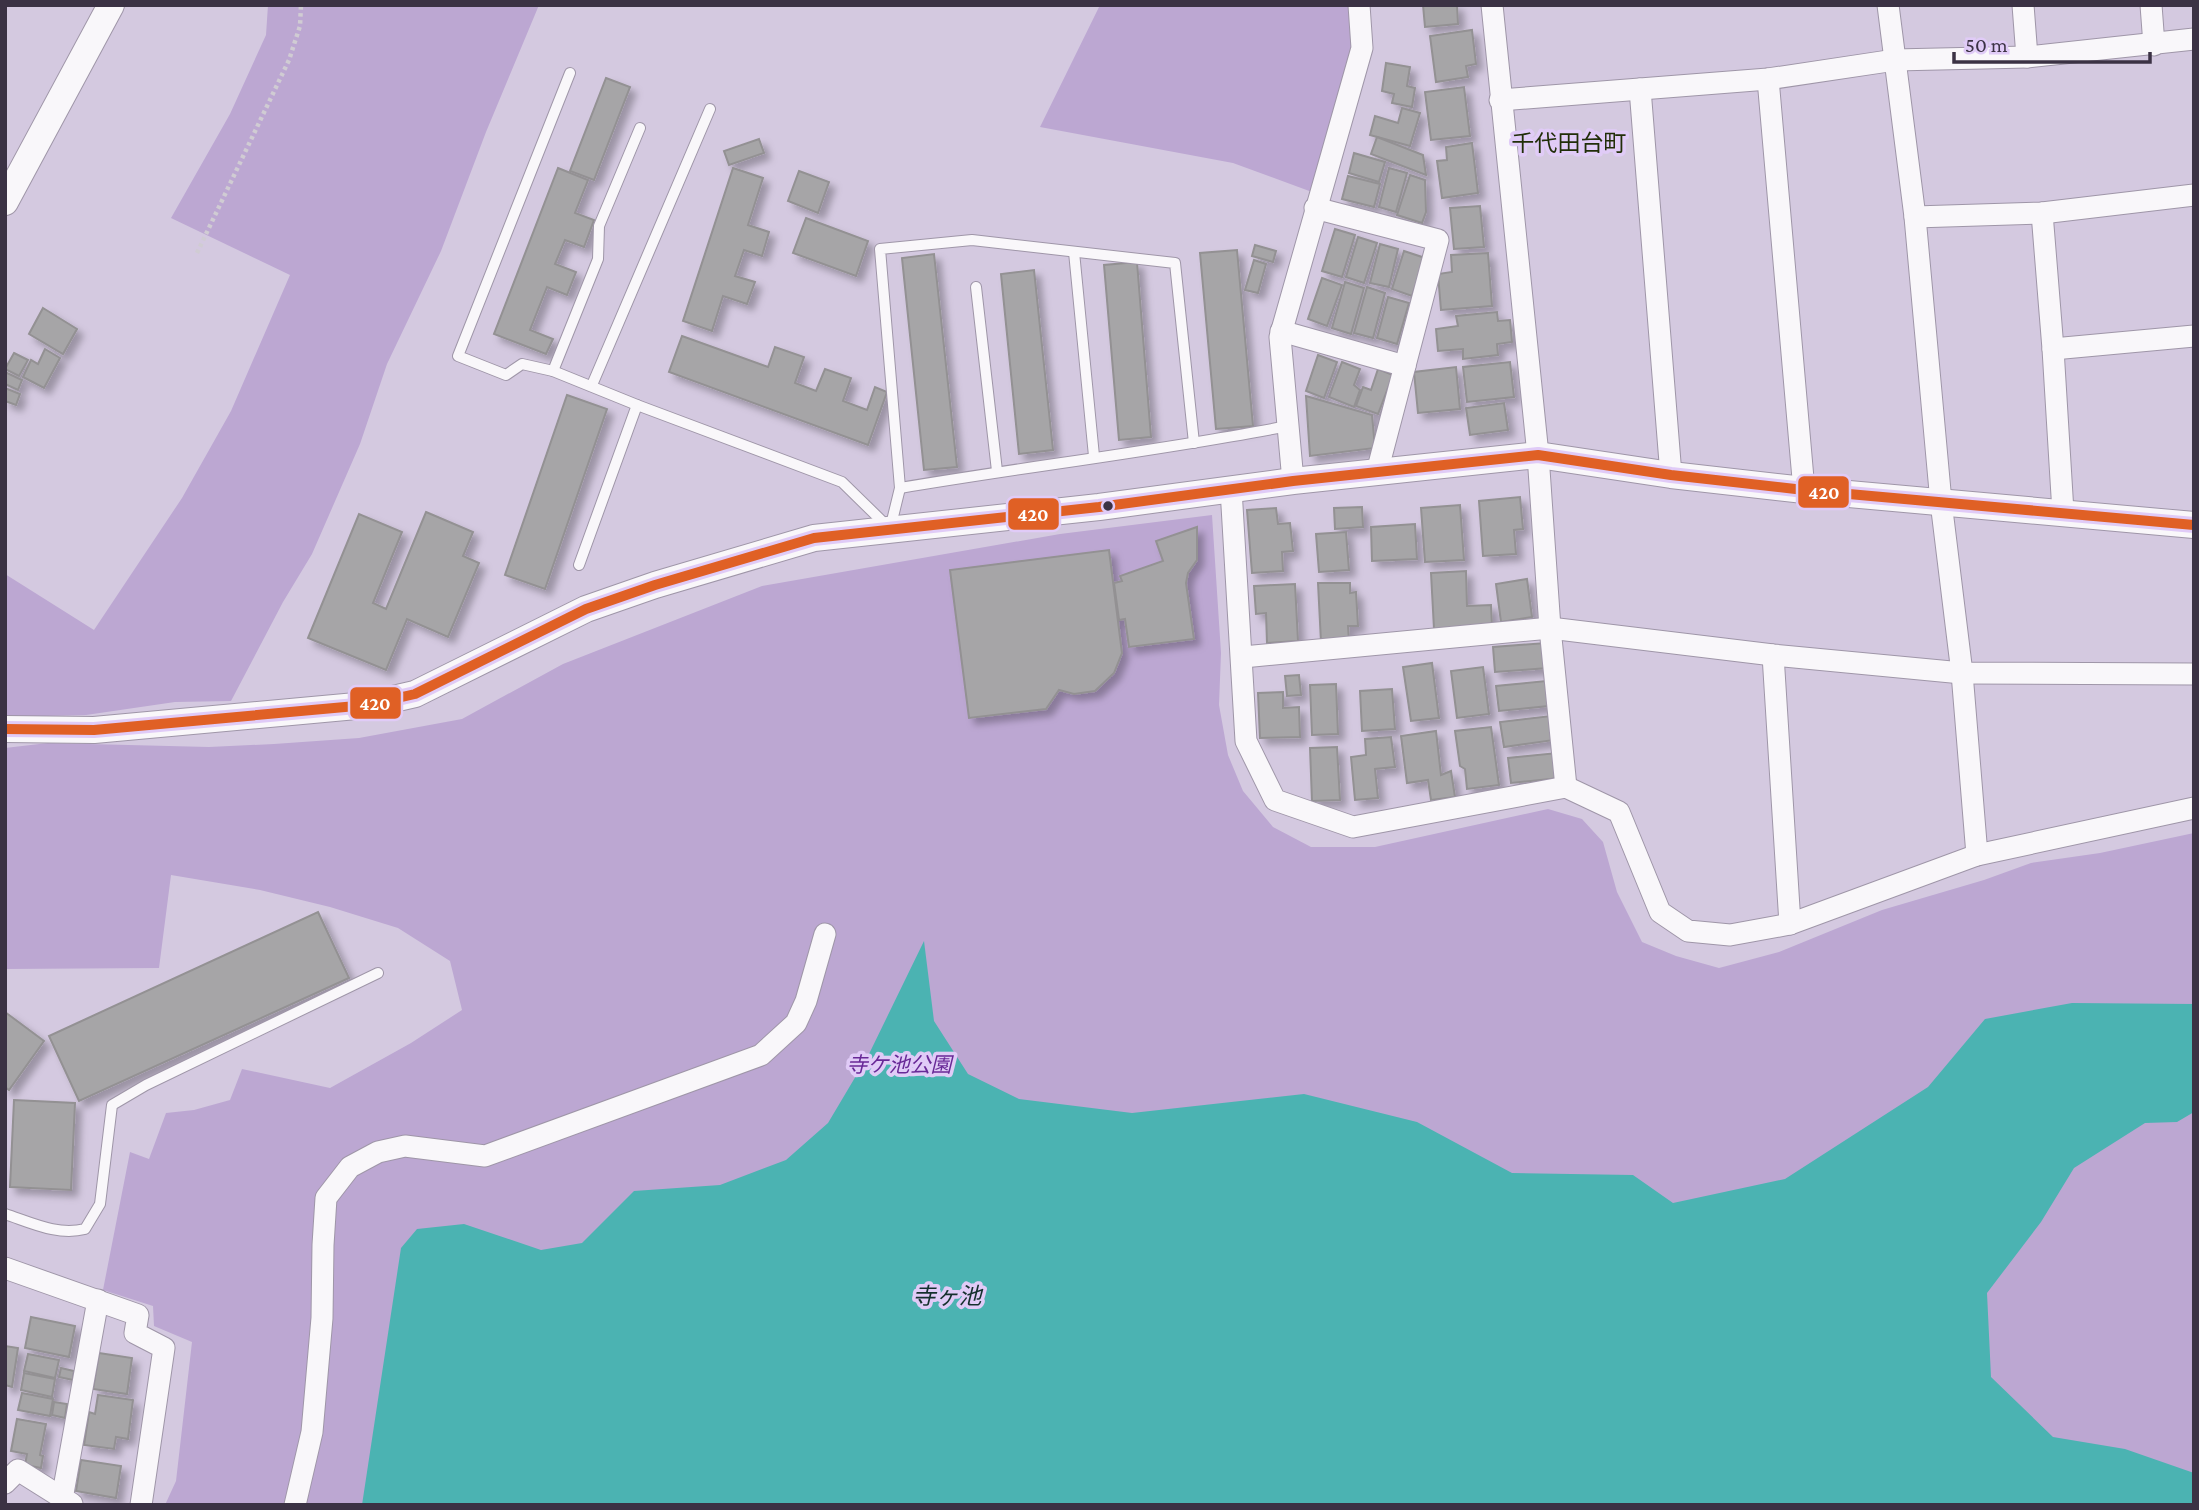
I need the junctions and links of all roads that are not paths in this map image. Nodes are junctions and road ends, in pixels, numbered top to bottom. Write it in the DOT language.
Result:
graph roads {
  1 [pos="111,5"];
  2 [pos="1359,5"];
  3 [pos="1492,5"];
  4 [pos="1888,5"];
  5 [pos="2023,5"];
  6 [pos="2151,5"];
  7 [pos="2194,39"];
  8 [pos="2154,45"];
  9 [pos="2027,57"];
  10 [pos="1895,60"];
  11 [pos="570,73"];
  12 [pos="1768,79"];
  13 [pos="1640,89"];
  14 [pos="1500,100"];
  15 [pos="710,109"];
  16 [pos="640,128"];
  17 [pos="2194,195"];
  18 [pos="5,202"];
  19 [pos="1315,208"];
  20 [pos="2042,212"];
  21 [pos="1915,217"];
  22 [pos="1074,252"];
  23 [pos="976,287"];
  24 [pos="1281,331"];
  25 [pos="2194,336"];
  26 [pos="2053,349"];
  27 [pos="1405,366"];
  28 [pos="553,370"];
  29 [pos="592,385"];
  30 [pos="637,405"];
  31 [pos="1288,426"];
  32 [pos="1194,443"];
  33 [pos="1538,454"];
  34 [pos="1094,456"];
  35 [pos="997,471"];
  36 [pos="1377,471"];
  37 [pos="1671,475"];
  38 [pos="1293,481"];
  39 [pos="900,488"];
  40 [pos="1231,489"];
  41 [pos="1804,490"];
  42 [pos="1941,502"];
  43 [pos="2063,512"];
  44 [pos="2194,525"];
  45 [pos="891,529"];
  46 [pos="579,565"];
  47 [pos="1550,628"];
  48 [pos="1773,655"];
  49 [pos="1242,657"];
  50 [pos="1962,673"];
  51 [pos="2194,674"];
  52 [pos="5,729"];
  53 [pos="1566,788"];
  54 [pos="2194,808"];
  55 [pos="1977,855"];
  56 [pos="1790,924"];
  57 [pos="825,934"];
  58 [pos="378,973"];
  59 [pos="5,1214"];
  60 [pos="5,1268"];
  61 [pos="98,1300"];
  62 [pos="5,1483"];
  63 [pos="68,1502"];
  64 [pos="141,1505"];
  65 [pos="295,1505"];
  1 -- 18 [label="street"];
  2 -- 19 [label="street"];
  3 -- 14 [label="street"];
  4 -- 10 [label="street"];
  5 -- 9 [label="street"];
  6 -- 8 [label="street"];
  7 -- 8 [label="street"];
  8 -- 9 [label="street"];
  9 -- 10 [label="street"];
  10 -- 12 [label="street"];
  10 -- 21 [label="street"];
  11 -- 28 [label="lane"];
  12 -- 13 [label="street"];
  12 -- 41 [label="street"];
  13 -- 14 [label="street"];
  13 -- 37 [label="street"];
  14 -- 33 [label="street"];
  15 -- 29 [label="lane"];
  16 -- 28 [label="lane"];
  17 -- 20 [label="street"];
  19 -- 24 [label="street"];
  19 -- 27 [label="street"];
  20 -- 21 [label="street"];
  20 -- 26 [label="street"];
  21 -- 42 [label="street"];
  22 -- 32 [label="lane"];
  22 -- 34 [label="lane"];
  22 -- 39 [label="lane"];
  23 -- 35 [label="lane"];
  24 -- 27 [label="street"];
  24 -- 31 [label="street"];
  25 -- 26 [label="street"];
  26 -- 43 [label="street"];
  27 -- 36 [label="street"];
  28 -- 29 [label="lane"];
  29 -- 30 [label="lane"];
  30 -- 45 [label="lane"];
  30 -- 46 [label="lane"];
  31 -- 32 [label="lane"];
  31 -- 38 [label="street"];
  32 -- 34 [label="lane"];
  33 -- 36 [label="street"];
  33 -- 37 [label="street"];
  33 -- 47 [label="street"];
  34 -- 35 [label="lane"];
  35 -- 39 [label="lane"];
  36 -- 38 [label="street"];
  37 -- 41 [label="street"];
  38 -- 40 [label="street"];
  39 -- 45 [label="lane"];
  40 -- 45 [label="street"];
  40 -- 49 [label="street"];
  41 -- 42 [label="street"];
  42 -- 43 [label="street"];
  42 -- 50 [label="street"];
  43 -- 44 [label="street"];
  45 -- 52 [label="street"];
  47 -- 48 [label="street"];
  47 -- 49 [label="street"];
  47 -- 53 [label="street"];
  48 -- 50 [label="street"];
  48 -- 56 [label="street"];
  49 -- 53 [label="street"];
  50 -- 51 [label="street"];
  50 -- 55 [label="street"];
  53 -- 56 [label="street"];
  54 -- 55 [label="street"];
  55 -- 56 [label="street"];
  57 -- 65 [label="street"];
  58 -- 59 [label="lane"];
  60 -- 61 [label="street"];
  61 -- 63 [label="street"];
  61 -- 64 [label="street"];
  62 -- 63 [label="street"];
}
